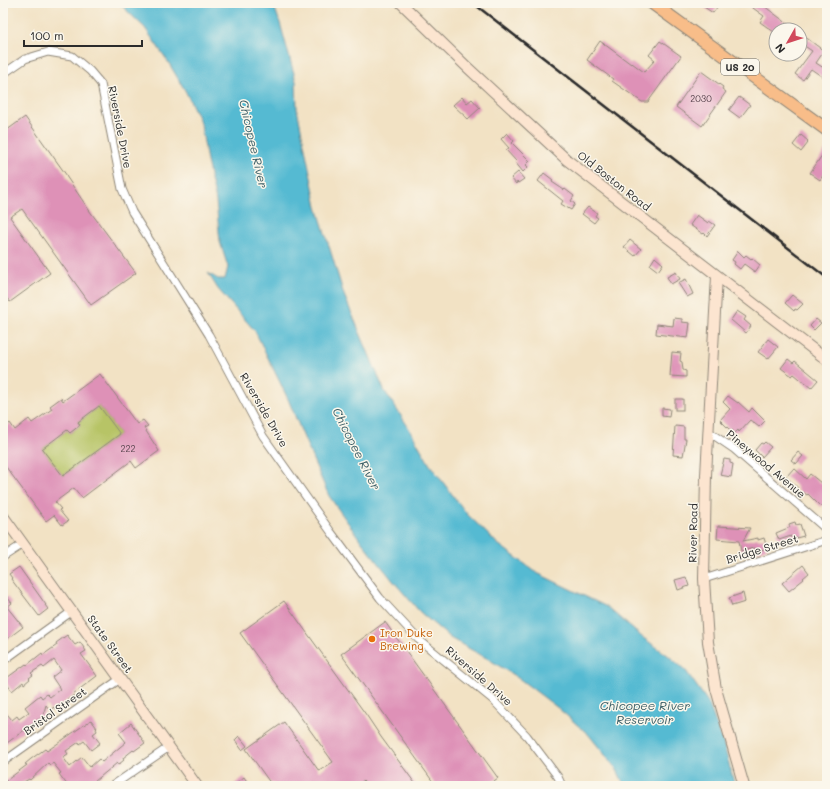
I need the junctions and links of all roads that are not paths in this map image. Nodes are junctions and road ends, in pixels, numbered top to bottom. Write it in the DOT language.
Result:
graph roads {
  1 [pos="401,3"];
  2 [pos="652,3"];
  3 [pos="3,74"];
  4 [pos="827,130"];
  5 [pos="717,276"];
  6 [pos="827,360"];
  7 [pos="709,432"];
  8 [pos="3,516"];
  9 [pos="827,530"];
  10 [pos="827,540"];
  11 [pos="23,544"];
  12 [pos="3,558"];
  13 [pos="704,579"];
  14 [pos="71,612"];
  15 [pos="3,661"];
  16 [pos="120,678"];
  17 [pos="169,747"];
  18 [pos="3,762"];
  19 [pos="112,786"];
  20 [pos="197,786"];
  21 [pos="562,786"];
  22 [pos="744,786"];
  1 -- 5 [label="street, Old Boston Road"];
  2 -- 4 [label="main road, US 20"];
  3 -- 21 [label="street, Riverside Drive"];
  5 -- 6 [label="street, Old Boston Road"];
  5 -- 7 [label="street, River Road"];
  7 -- 9 [label="street, Pineywood Avenue"];
  7 -- 13 [label="street, River Road"];
  8 -- 11 [label="street, State Street"];
  10 -- 13 [label="street, Bridge Street"];
  11 -- 12 [label="street"];
  11 -- 14 [label="street, State Street"];
  13 -- 22 [label="street, River Road"];
  14 -- 15 [label="street"];
  14 -- 16 [label="street, State Street"];
  16 -- 17 [label="street, State Street"];
  16 -- 18 [label="street, Bristol Street"];
  17 -- 19 [label="street"];
  17 -- 20 [label="street, State Street"];
}
